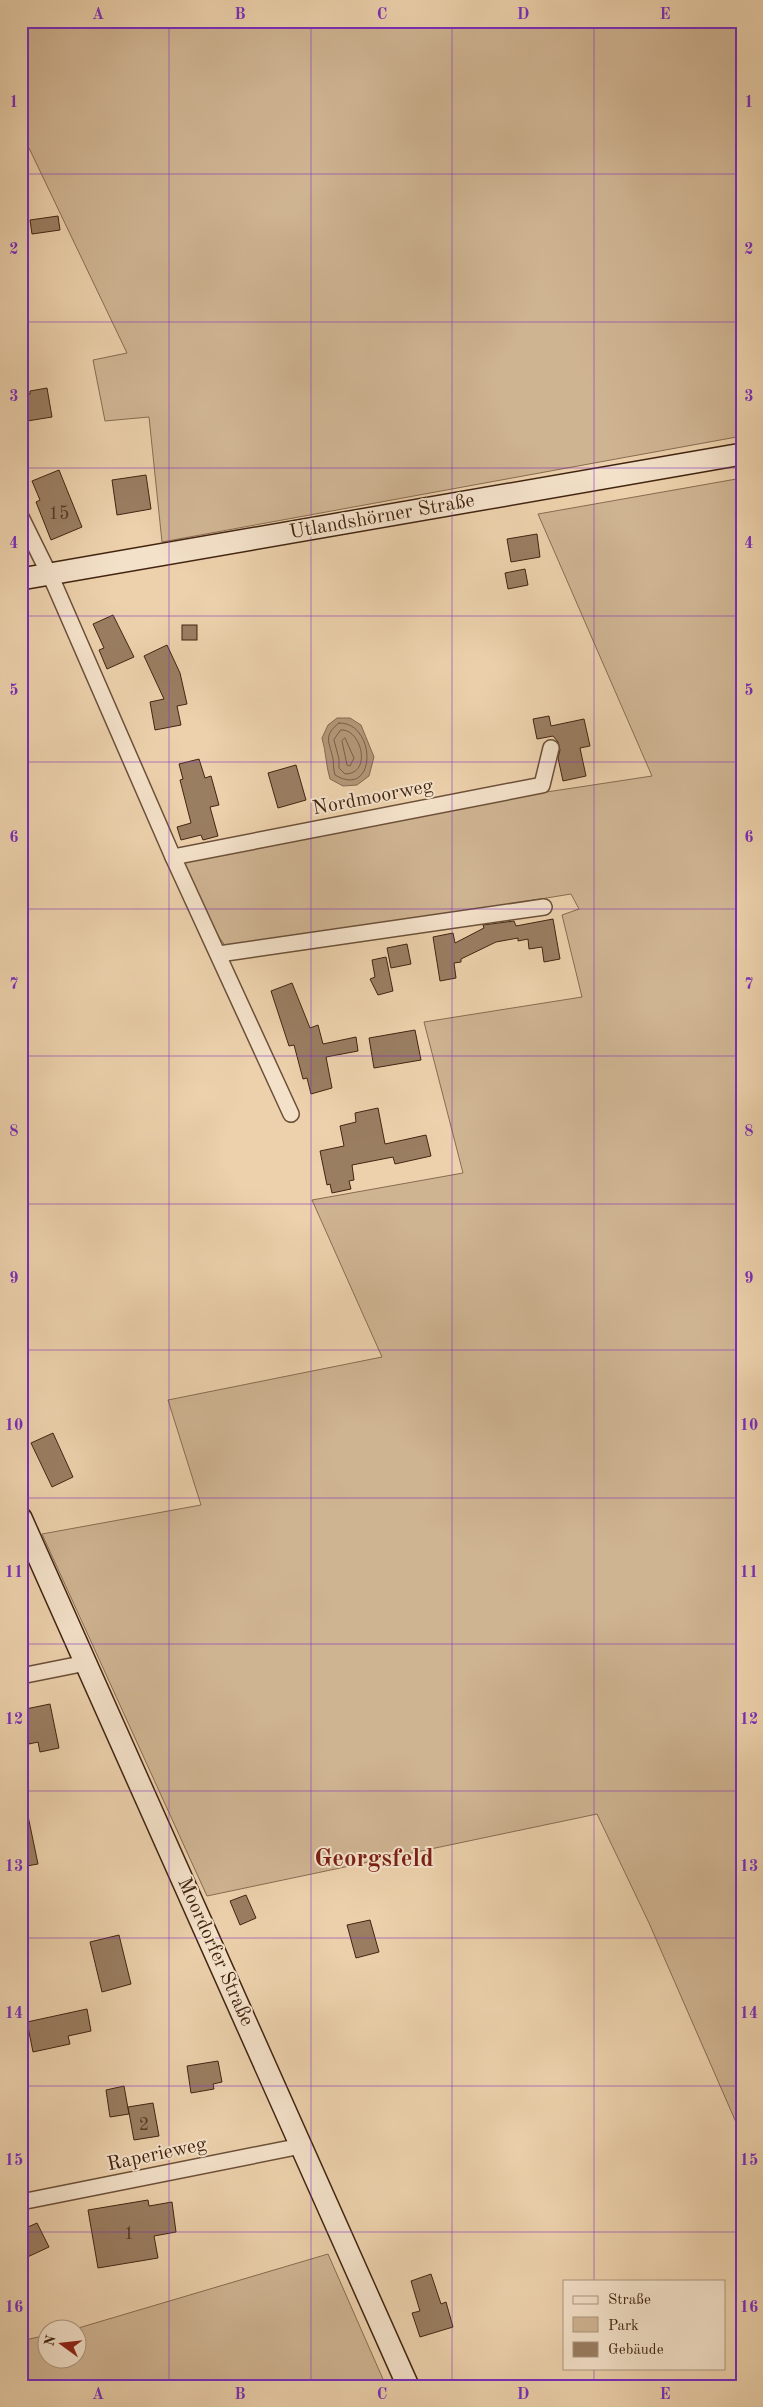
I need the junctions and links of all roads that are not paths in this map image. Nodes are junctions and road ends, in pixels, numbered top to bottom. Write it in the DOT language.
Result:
graph roads {
  1 [pos="742,454"];
  2 [pos="21,517"];
  3 [pos="49,574"];
  4 [pos="21,579"];
  5 [pos="551,748"];
  6 [pos="173,857"];
  7 [pos="544,907"];
  8 [pos="219,954"];
  9 [pos="291,1114"];
  10 [pos="21,1518"];
  11 [pos="86,1663"];
  12 [pos="21,1676"];
  13 [pos="301,2146"];
  14 [pos="21,2202"];
  15 [pos="408,2386"];
  1 -- 3 [label="street, Utlandshörner Straße"];
  2 -- 3 [label="street"];
  3 -- 4 [label="street, Utlandshörner Straße"];
  3 -- 6 [label="street"];
  5 -- 6 [label="street, Nordmoorweg"];
  6 -- 8 [label="street"];
  7 -- 8 [label="street"];
  8 -- 9 [label="street"];
  10 -- 11 [label="street, Moordorfer Straße"];
  11 -- 12 [label="street"];
  11 -- 13 [label="street, Moordorfer Straße"];
  13 -- 14 [label="street, Raperieweg"];
  13 -- 15 [label="street, Moordorfer Straße"];
}
